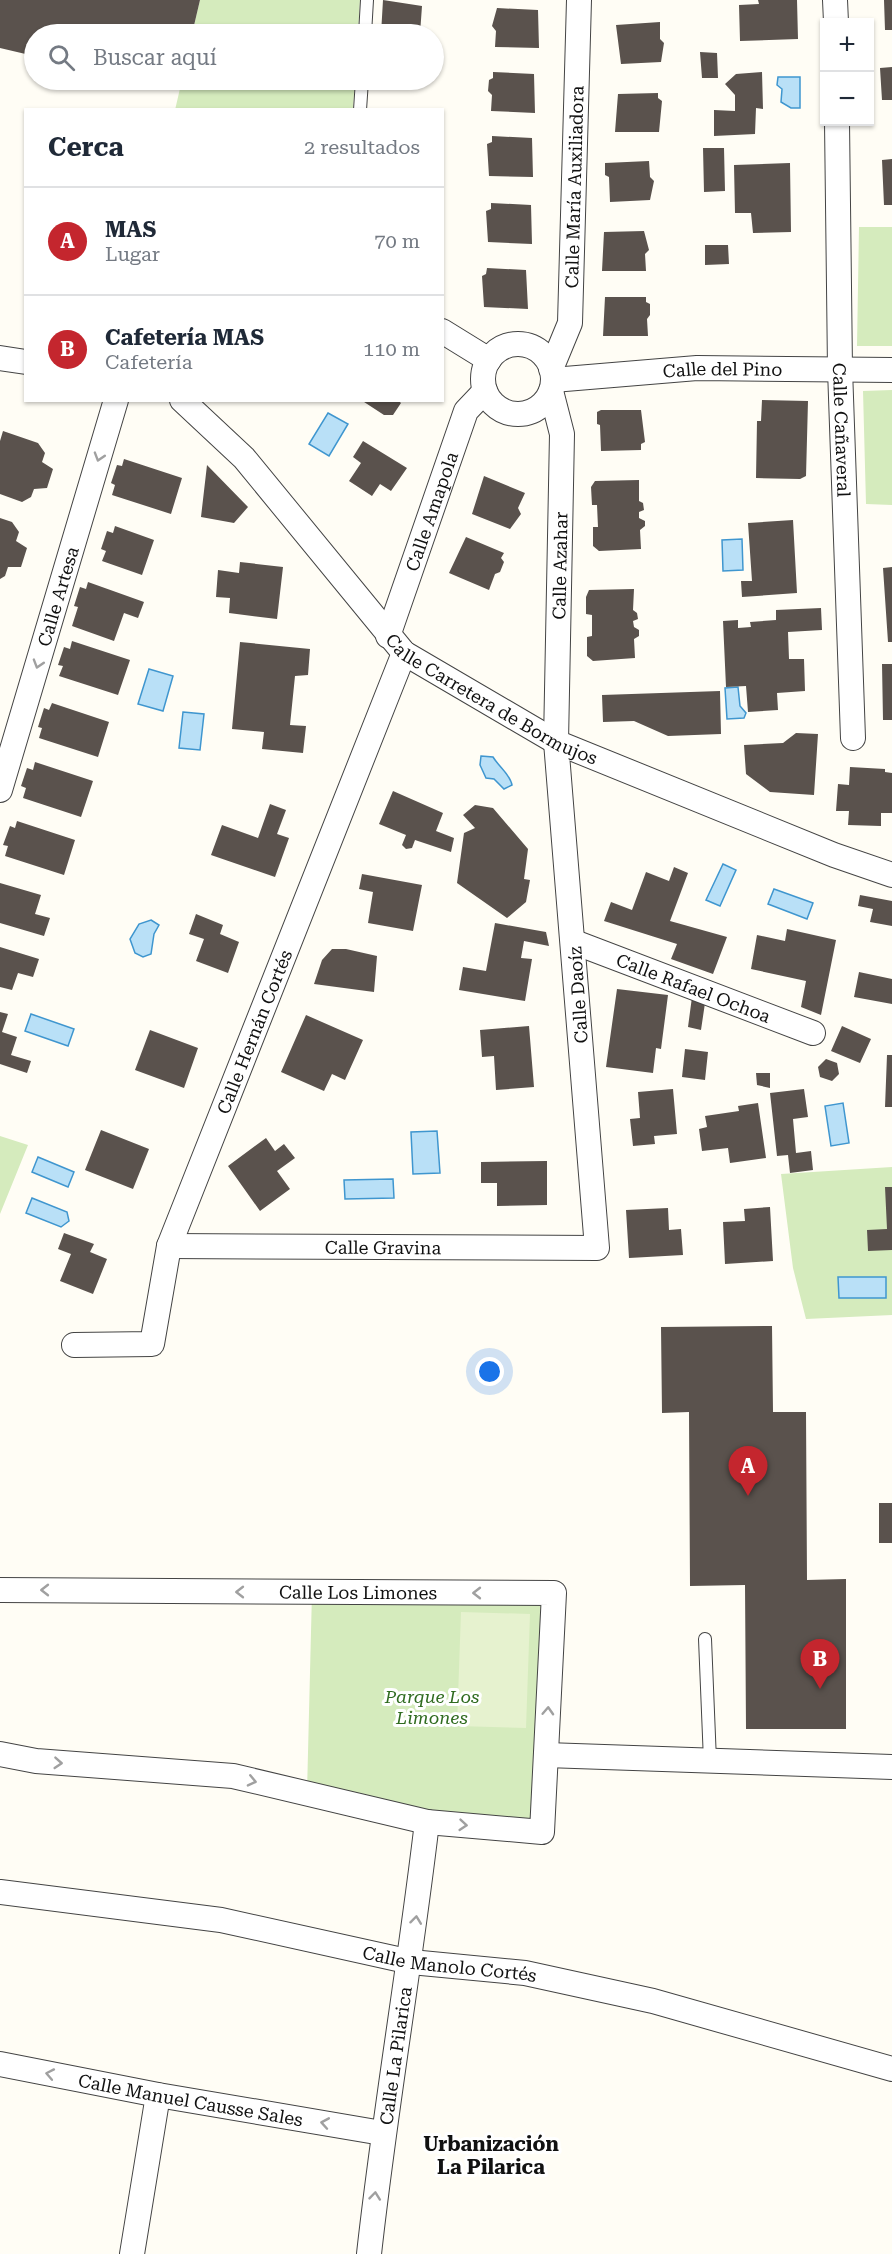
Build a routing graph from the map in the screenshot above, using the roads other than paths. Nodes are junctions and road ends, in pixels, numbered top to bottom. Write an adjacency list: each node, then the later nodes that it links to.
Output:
1 (367, 0): 5 (lane)
2 (579, 0): 15 (street, Calle María Auxiliadora)
3 (835, 0): 4 (street)
4 (836, 18)
5 (366, 24)
6 (361, 90): 7 (lane)
7 (360, 108)
8 (837, 126): 13 (street, Calle Cañaveral)
9 (444, 332): 11 (street)
10 (0, 358): 12 (street)
11 (489, 360): 15 (street); 16 (street)
12 (24, 362)
13 (840, 369): 14 (street, Calle del Pino); 15 (street, Calle del Pino); 20 (street, Calle Cañaveral)
14 (892, 370)
15 (552, 380): 16 (street); 21 (street, Calle Azahar)
16 (485, 391): 19 (street, Calle Amapola)
17 (115, 402): 22 (street, Calle Artesa, one-way to 22)
18 (184, 402): 19 (street, Calle Carretera de Bormujos)
19 (396, 645): 21 (street, Calle Carretera de Bormujos); 26 (street, Calle Hernán Cortés)
20 (853, 738)
21 (556, 742): 23 (street, Calle Carretera de Bormujos); 24 (street, Calle Daoíz)
22 (0, 790)
23 (892, 875)
24 (574, 942): 25 (street, Calle Rafael Ochoa); 27 (street, Calle Daoíz)
25 (813, 1033)
26 (170, 1246): 27 (street, Calle Gravina); 28 (street, Calle Hernán Cortés)
27 (597, 1248)
28 (74, 1345)
29 (0, 1590): 32 (street, Calle Los Limones, one-way to 29)
30 (705, 1639): 33 (lane)
31 (0, 1754): 35 (street, Calle Los Limones, one-way to 35)
32 (546, 1755): 33 (street); 35 (street, Calle Los Limones, one-way to 32)
33 (710, 1761): 34 (street)
34 (892, 1767)
35 (427, 1822): 37 (street, Calle La Pilarica, one-way to 35)
36 (0, 1892): 37 (street, Calle Manolo Cortés)
37 (411, 1962): 39 (street, Calle Manolo Cortés); 41 (street, Calle La Pilarica)
38 (0, 2064): 40 (street, Calle Manuel Causse Sales, one-way to 38)
39 (892, 2069)
40 (158, 2095): 41 (street, Calle Manuel Causse Sales, one-way to 40); 42 (street)
41 (382, 2133): 43 (street, Calle La Pilarica, one-way to 41)
42 (132, 2254)
43 (369, 2254)

